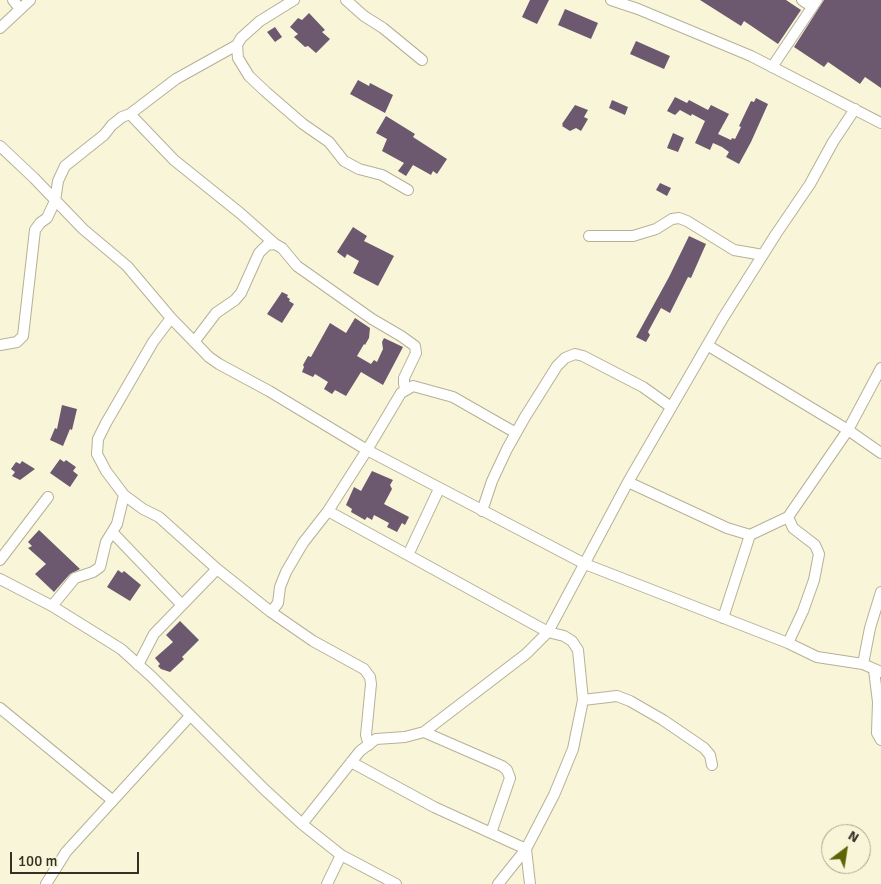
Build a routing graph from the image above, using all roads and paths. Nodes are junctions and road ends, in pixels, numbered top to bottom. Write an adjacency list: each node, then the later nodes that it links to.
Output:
1 (13, 0): 8 (street)
2 (30, 0): 8 (street)
3 (294, 0): 10 (street)
4 (346, 0): 11 (street)
5 (611, 0): 12 (street)
6 (802, 0): 7 (street)
7 (815, 4): 12 (street)
8 (20, 9): 9 (street)
9 (0, 28)
10 (237, 45): 14 (street); 17 (street)
11 (422, 60)
12 (772, 67): 13 (street)
13 (855, 109): 15 (street); 21 (street)
14 (130, 114): 18 (street); 20 (street)
15 (881, 123)
16 (0, 146): 18 (street)
17 (408, 190)
18 (55, 201): 22 (street); 24 (street)
19 (589, 236): 21 (street)
20 (275, 244): 23 (street); 27 (street)
21 (763, 255): 25 (street)
22 (171, 318): 23 (street); 35 (street)
23 (194, 342): 31 (street)
24 (0, 345)
25 (707, 345): 28 (street); 29 (street)
26 (881, 368): 29 (street)
27 (406, 390): 30 (street); 31 (street)
28 (671, 407): 30 (street); 33 (street)
29 (848, 430): 32 (street); 39 (street)
30 (516, 433): 38 (street)
31 (367, 450): 34 (street); 37 (street)
32 (881, 453)
33 (628, 482): 41 (street); 44 (street)
34 (439, 489): 38 (street); 42 (street)
35 (124, 495): 40 (street); 45 (street)
36 (48, 497): 43 (street)
37 (328, 511): 42 (street); 50 (street)
38 (482, 511): 44 (street)
39 (788, 517): 41 (street); 53 (street)
40 (112, 532): 48 (street); 49 (street)
41 (750, 535): 51 (street)
42 (408, 554): 52 (street)
43 (0, 560)
44 (585, 564): 51 (street); 52 (street)
45 (218, 569): 49 (street); 50 (street)
46 (0, 579): 48 (street)
47 (881, 592): 54 (street)
48 (52, 606): 55 (street)
49 (182, 606): 55 (street)
50 (271, 612): 62 (street)
51 (723, 618): 53 (street)
52 (548, 632): 57 (street); 60 (street)
53 (788, 644): 54 (street)
54 (863, 664): 56 (street)
55 (138, 665): 59 (street)
56 (878, 671): 61 (street)
57 (583, 700): 64 (street); 68 (street)
58 (0, 708): 65 (street)
59 (190, 716): 65 (street); 66 (street)
60 (424, 732): 62 (street); 67 (street)
61 (881, 740)
62 (368, 745): 63 (street)
63 (351, 762): 66 (street); 67 (street)
64 (712, 765)
65 (112, 800): 70 (street)
66 (302, 824): 69 (street)
67 (492, 833): 68 (street)
68 (526, 849): 73 (street); 74 (street)
69 (341, 855): 71 (street); 72 (street)
70 (46, 884)
71 (327, 884)
72 (396, 884)
73 (498, 884)
74 (530, 884)

